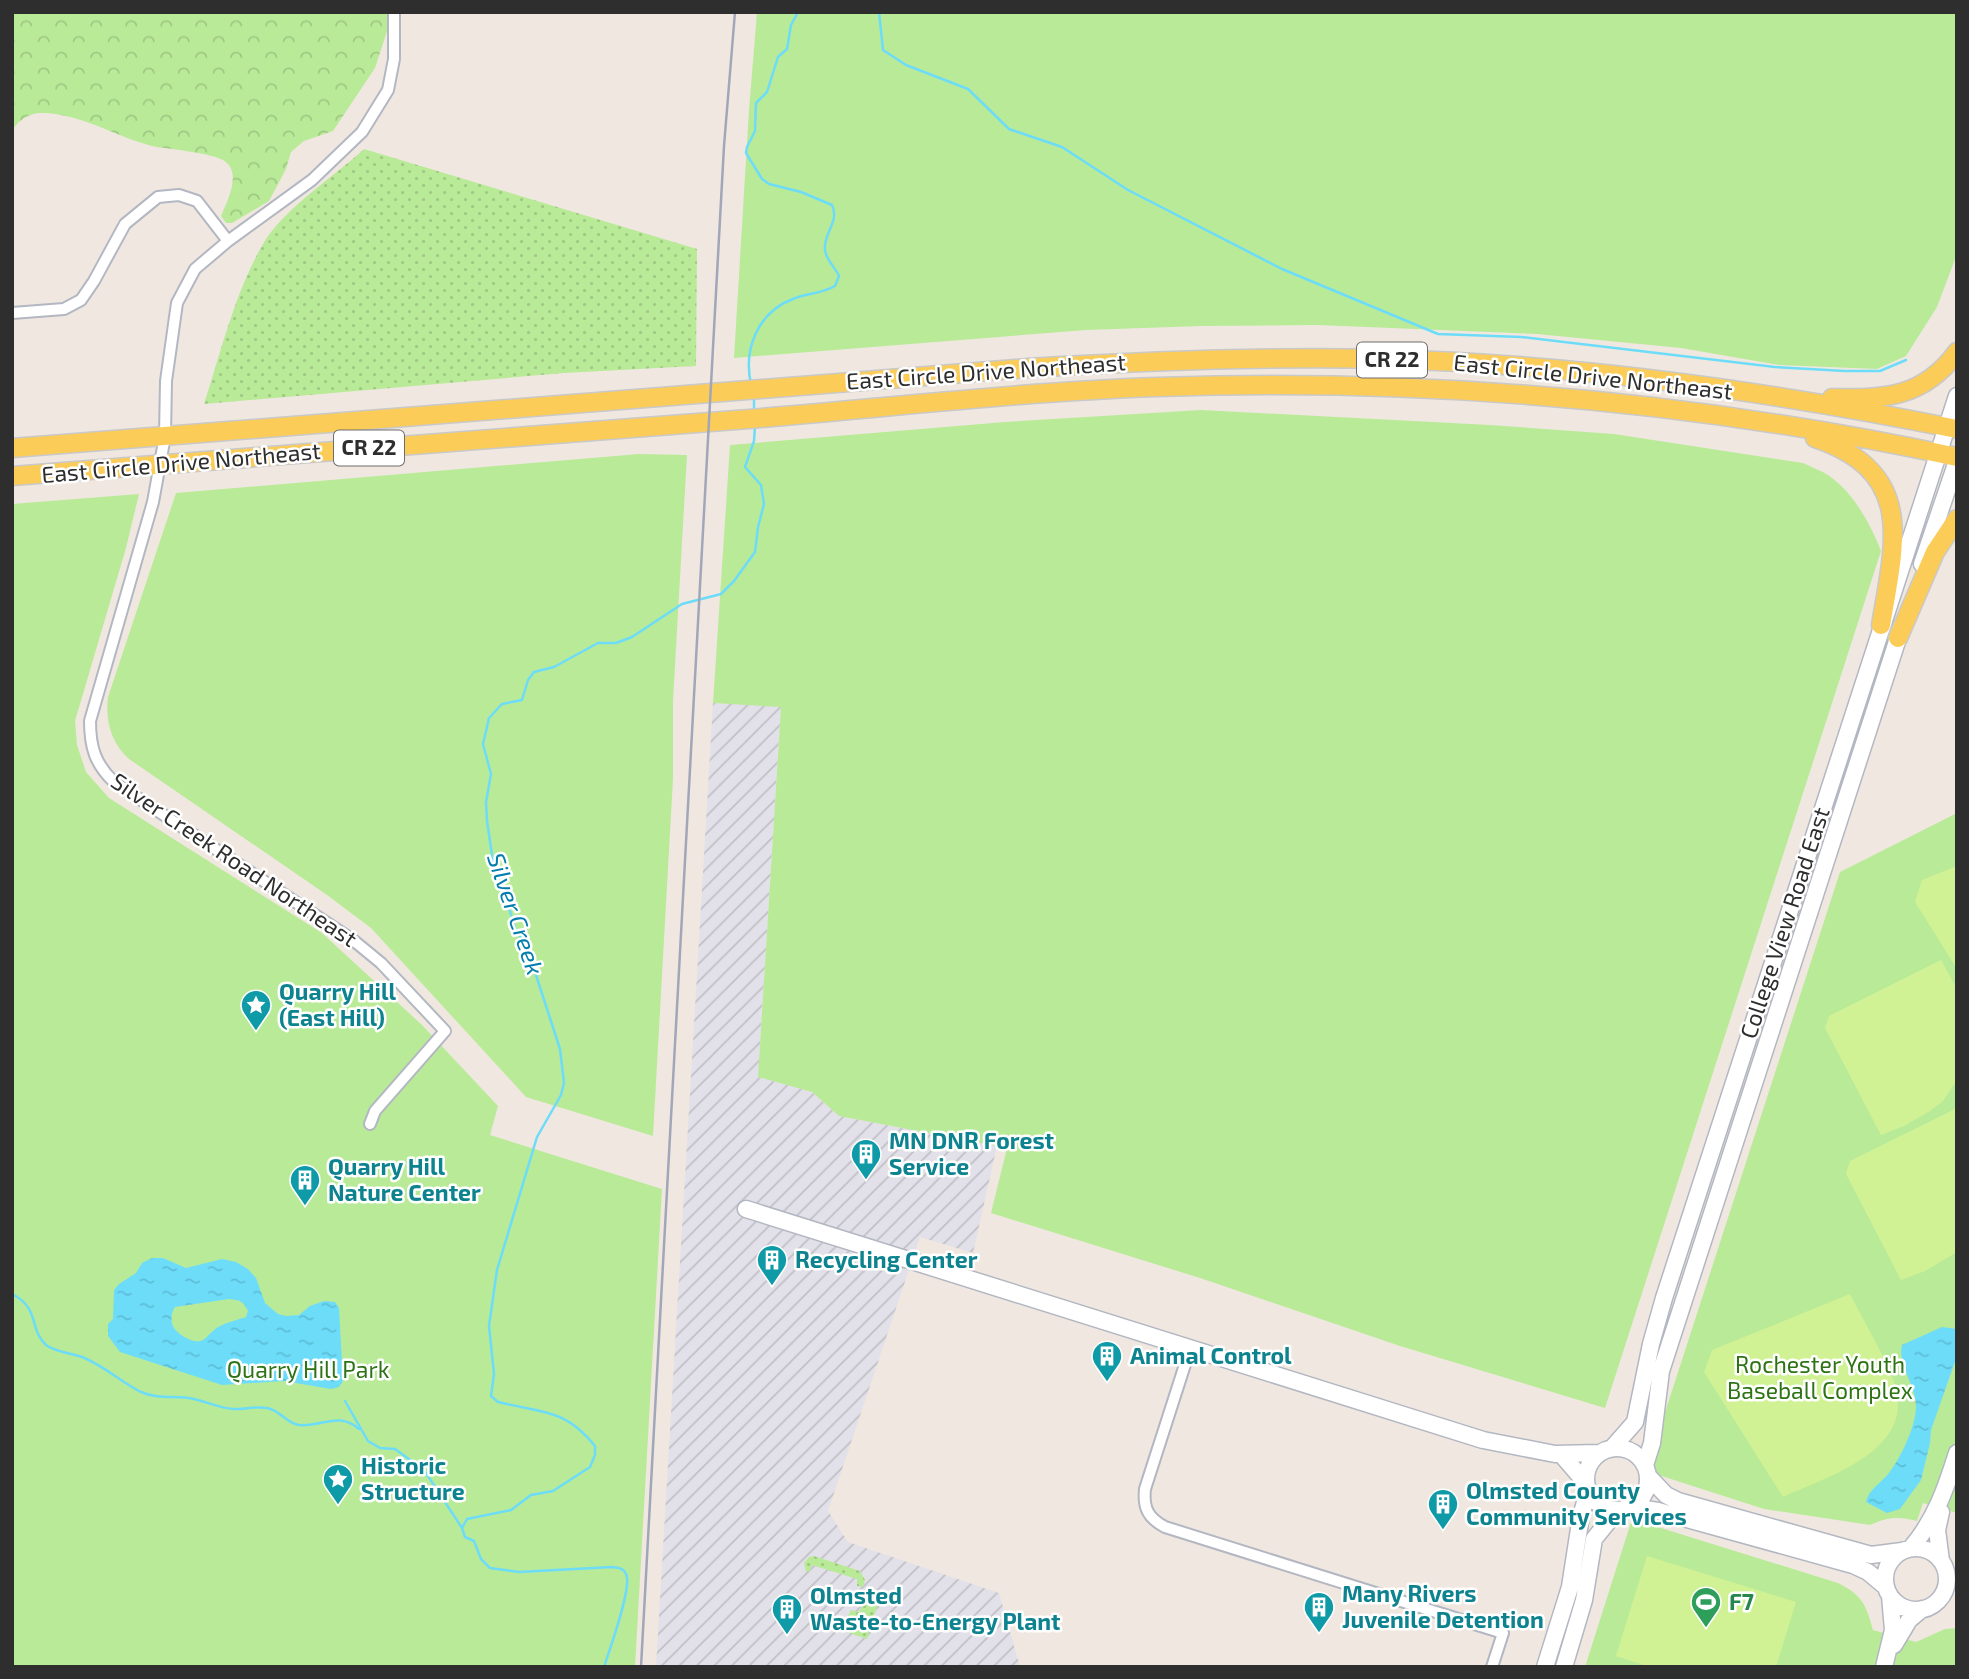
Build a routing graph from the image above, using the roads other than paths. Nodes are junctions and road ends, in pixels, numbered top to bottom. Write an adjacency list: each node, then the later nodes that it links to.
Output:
1 (394, 12): 2 (street, Silver Creek Road Northeast)
2 (228, 241): 3 (street); 9 (street, Silver Creek Road Northeast)
3 (12, 313)
4 (1957, 352): 5 (main road)
5 (1776, 397): 8 (main road, East Circle Drive Northeast / CR 22); 9 (main road, East Circle Drive Northeast / CR 22)
6 (1957, 397): 8 (main road, College View Road East)
7 (1740, 418): 11 (main road, East Circle Drive Northeast / CR 22); 12 (main road, East Circle Drive Northeast / CR 22); 15 (main road)
8 (1952, 428): 11 (main road, College View Road East)
9 (165, 436): 10 (main road, East Circle Drive Northeast / CR 22); 12 (street, Silver Creek Road Northeast)
10 (12, 449)
11 (1951, 457): 15 (main road, College View Road East); 16 (main road, College View Road East)
12 (161, 464): 13 (main road, East Circle Drive Northeast / CR 22); 17 (street, Silver Creek Road Northeast)
13 (12, 476)
14 (1957, 519): 16 (main road)
15 (1881, 625): 20 (main road, College View Road East)
16 (1898, 638): 23 (main road, College View Road East)
17 (370, 1124)
18 (746, 1209): 19 (main road)
19 (1190, 1349): 21 (main road); 32 (street)
20 (1606, 1450): 21 (main road); 23 (main road); 24 (main road)
21 (1561, 1454): 24 (main road)
22 (1957, 1454): 25 (main road)
23 (1647, 1471): 26 (main road); 27 (main road)
24 (1587, 1488): 26 (main road); 33 (main road)
25 (1945, 1490): 27 (main road); 28 (main road)
26 (1627, 1508): 29 (main road); 34 (main road)
27 (1907, 1550): 28 (main road); 29 (main road)
28 (1948, 1569): 31 (main road)
29 (1888, 1592): 31 (main road); 35 (main road)
30 (1957, 1602): 31 (main road)
31 (1927, 1607): 35 (main road)
32 (1492, 1667)
33 (1545, 1667)
34 (1564, 1667)
35 (1884, 1667)

